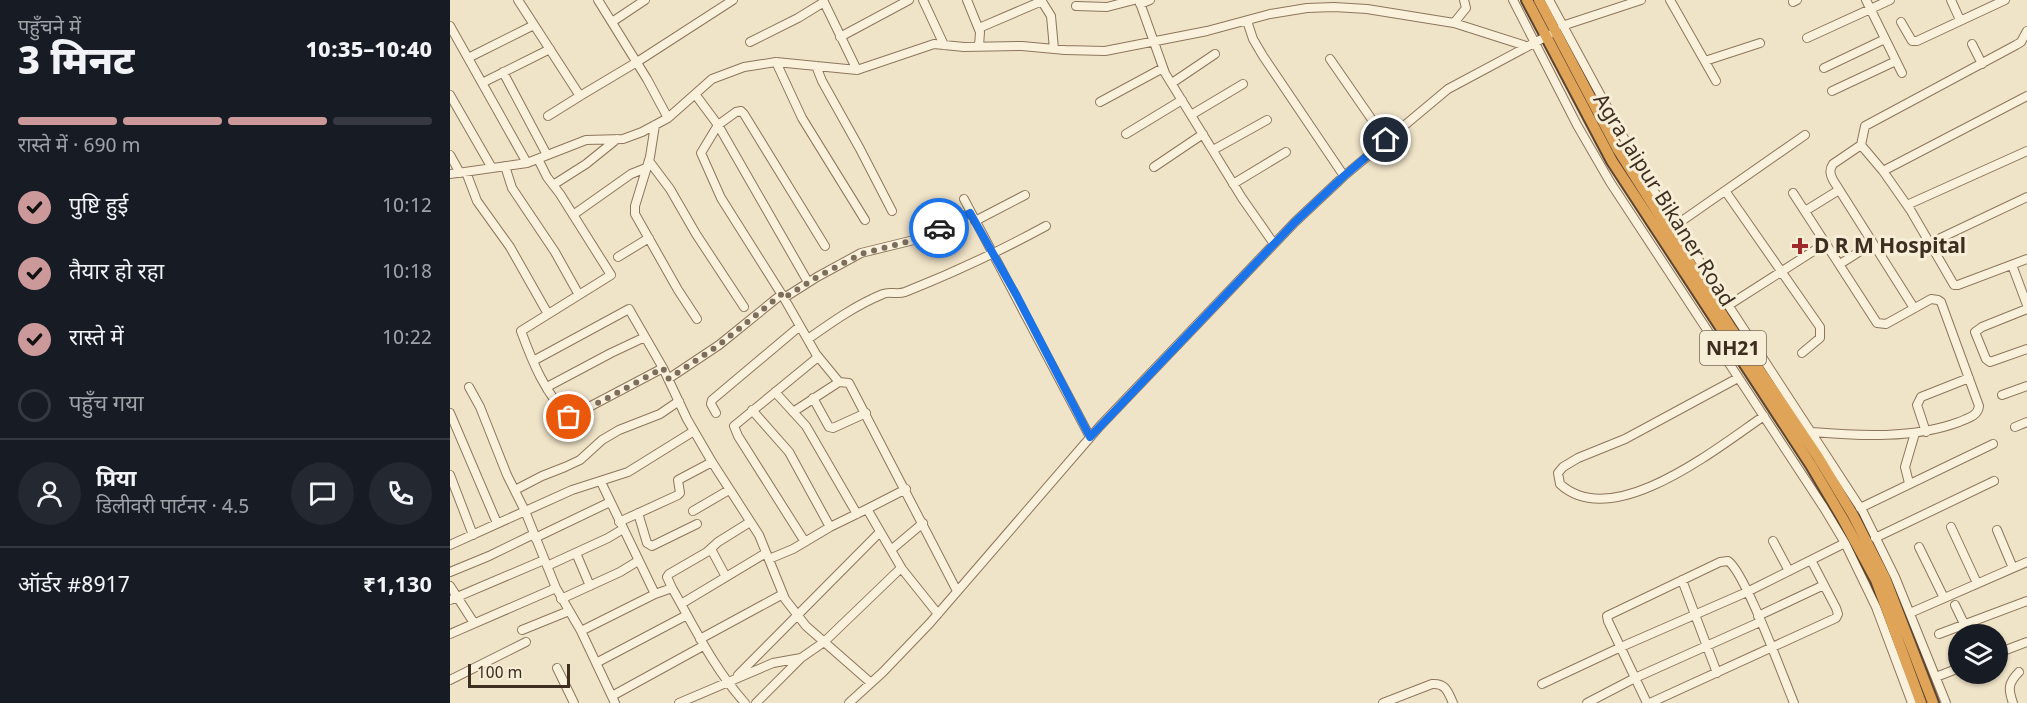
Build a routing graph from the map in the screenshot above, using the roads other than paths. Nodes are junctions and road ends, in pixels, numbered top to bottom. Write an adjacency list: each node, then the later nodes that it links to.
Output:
1 (518, 0): 32 (street)
2 (598, 0): 29 (street)
3 (645, 0): 29 (street)
4 (733, 0): 54 (street)
5 (909, 0): 37 (street)
6 (923, 0): 45 (street)
7 (967, 0): 34 (street)
8 (1041, 0): 34 (street); 49 (street)
9 (1149, 0): 23 (street)
10 (1364, 0): 25 (street)
11 (1464, 0): 31 (street)
12 (1513, 0): 42 (street)
13 (1527, 0): 36 (highway, Agra Jaipur Bikaner Road / NH21)
14 (1539, 0): 36 (highway, Agra Jaipur Bikaner Road / NH21)
15 (1549, 0): 36 (street)
16 (1641, 0): 36 (street)
17 (1670, 0): 56 (street)
18 (1866, 0): 26 (street)
19 (1890, 0): 26 (street)
20 (1951, 0): 27 (street)
21 (2004, 0): 27 (street)
22 (823, 1): 37 (street); 40 (street)
23 (1138, 1): 24 (street); 41 (street)
24 (1076, 6)
25 (1367, 9): 28 (street); 31 (street)
26 (1870, 9): 38 (street); 39 (street)
27 (1960, 20): 30 (street)
28 (1247, 21): 41 (street); 101 (street)
29 (612, 22): 54 (street)
30 (1901, 22)
31 (1454, 23): 47 (street)
32 (534, 25): 48 (street); 51 (street)
33 (450, 26): 51 (street)
34 (978, 28): 46 (street)
35 (2027, 31): 57 (street)
36 (1554, 32): 42 (street); 102 (highway, Agra Jaipur Bikaner Road / NH21); 280 (highway, Agra Jaipur Bikaner Road / NH21)
37 (840, 37): 61 (street)
38 (1807, 38)
39 (1885, 39): 53 (street); 60 (street)
40 (750, 42)
41 (1153, 42): 49 (street); 59 (street)
42 (1534, 42): 47 (street); 148 (street)
43 (1760, 43): 56 (street)
44 (1972, 44): 57 (street)
45 (944, 45): 46 (street); 61 (street)
46 (979, 46): 49 (street)
47 (1526, 46): 85 (street)
48 (550, 49): 62 (street); 71 (street)
49 (1054, 49)
50 (1215, 54): 66 (street)
51 (468, 58): 65 (street)
52 (1330, 58): 85 (street)
53 (1896, 61): 63 (street); 68 (street)
54 (637, 62): 71 (street); 77 (street)
55 (776, 62): 58 (street); 69 (street); 116 (street)
56 (1704, 62): 64 (street)
57 (1982, 64): 86 (street)
58 (816, 66): 61 (street); 112 (street)
59 (1163, 68): 66 (street); 74 (street)
60 (1824, 68)
61 (857, 70)
62 (503, 72): 65 (street); 91 (street)
63 (1902, 73)
64 (1716, 81)
65 (482, 82): 93 (street)
66 (1172, 83): 73 (street)
67 (1243, 84): 75 (street)
68 (1832, 91)
69 (695, 94): 77 (street); 80 (street)
70 (450, 95): 97 (street)
71 (580, 96): 76 (street)
72 (2027, 96): 98 (street)
73 (1182, 100): 75 (street); 81 (street)
74 (1100, 102)
75 (1191, 115): 82 (street)
76 (548, 116)
77 (668, 118): 79 (street)
78 (1267, 120): 87 (street)
79 (655, 125): 84 (street); 94 (street)
80 (718, 125): 124 (street); 131 (street); 133 (street)
81 (1126, 134)
82 (1203, 134): 87 (street); 96 (street)
83 (1805, 135): 106 (street)
84 (617, 139): 91 (street); 104 (street)
85 (1386, 140): 101 (street)
86 (1856, 149): 98 (street); 105 (street)
87 (1213, 150): 103 (street)
88 (2027, 150): 111 (street)
89 (1286, 152): 103 (street)
90 (450, 155): 99 (street)
91 (547, 155): 92 (street)
92 (538, 159): 93 (street); 104 (street)
93 (527, 163): 95 (street)
94 (648, 164): 114 (street); 119 (street); 136 (street)
95 (506, 166): 97 (street); 132 (street)
96 (1154, 167)
97 (492, 168): 99 (street)
98 (1883, 171): 111 (street)
99 (463, 172): 100 (street); 138 (street)
100 (450, 174)
101 (1344, 176): 123 (street)
102 (1640, 178): 117 (street); 281 (highway, Agra Jaipur Bikaner Road / NH21)
103 (1233, 184): 123 (street)
104 (553, 186): 114 (street)
105 (1839, 190): 113 (street); 121 (street)
106 (1726, 192): 117 (street); 130 (street)
107 (1793, 193): 113 (street)
108 (1025, 195): 115 (street)
109 (2027, 197): 122 (street)
110 (964, 199): 115 (street)
111 (1907, 205): 122 (street)
112 (892, 211)
113 (1805, 212): 120 (street)
114 (573, 214): 132 (street)
115 (973, 217): 125 (street); 131 (street)
116 (865, 220)
117 (1676, 225): 135 (street)
118 (1046, 226): 125 (street)
119 (649, 238): 126 (street); 139 (street)
120 (1826, 243): 128 (street); 130 (street)
121 (1873, 243): 128 (street); 137 (street)
122 (1930, 243): 129 (street)
123 (1274, 244): 171 (street)
124 (825, 246)
125 (992, 254): 142 (street); 171 (street)
126 (618, 257)
127 (2027, 259): 129 (street)
128 (1840, 264): 137 (street)
129 (2012, 265): 134 (street)
130 (1782, 271): 135 (street); 144 (street)
131 (808, 282): 133 (street)
132 (579, 295): 138 (street)
133 (783, 296): 140 (street); 150 (street)
134 (2026, 303): 143 (street)
135 (1729, 305): 168 (street)
136 (744, 307)
137 (1914, 308): 149 (street)
138 (548, 314): 146 (street)
139 (697, 319)
140 (800, 326): 142 (street); 162 (street)
141 (645, 337): 146 (street); 147 (street); 154 (street)
142 (808, 339): 145 (street)
143 (2027, 349)
144 (1802, 352)
145 (818, 357): 151 (street); 155 (street)
146 (533, 362): 154 (street)
147 (663, 368): 150 (street); 154 (street)
148 (1738, 378): 164 (street); 164 (street)
149 (1969, 378): 169 (street); 169 (street)
150 (668, 379): 158 (street)
151 (839, 382): 157 (street); 163 (street)
152 (2027, 386): 156 (street)
153 (469, 387): 179 (street)
154 (547, 387)
155 (775, 392): 159 (street); 160 (street)
156 (2002, 395)
157 (813, 399): 160 (street); 163 (street)
158 (679, 401): 167 (street); 179 (street)
159 (752, 410): 193 (street); 201 (street)
160 (793, 412): 187 (street)
161 (450, 413): 189 (street)
162 (716, 413)
163 (866, 413): 178 (street)
164 (1764, 416): 202 (street)
165 (2027, 422): 166 (street)
166 (2015, 427)
167 (694, 431): 173 (street); 176 (street)
168 (1812, 432): 170 (street); 182 (street)
169 (1926, 432): 170 (street)
170 (1915, 433): 177 (street)
171 (1090, 437): 224 (street)
172 (1993, 444): 177 (street)
173 (712, 462): 180 (street); 186 (street)
174 (450, 475): 197 (street)
175 (1994, 481): 199 (street)
176 (601, 482): 181 (street); 184 (street)
177 (1908, 483): 182 (street)
178 (906, 489): 183 (street); 190 (street)
179 (515, 490): 184 (street)
180 (729, 490): 185 (street); 188 (street)
181 (610, 502): 192 (street); 198 (street)
182 (1860, 508): 199 (street)
183 (867, 509): 187 (street); 196 (street)
184 (525, 511): 189 (street); 198 (street)
185 (693, 511)
186 (638, 513): 191 (street); 192 (street)
187 (857, 514): 193 (street)
188 (750, 522): 205 (street); 208 (street)
189 (497, 523): 197 (street)
190 (923, 523): 206 (street); 224 (street)
191 (697, 524)
192 (621, 525): 207 (street); 210 (street)
193 (830, 527): 201 (street)
194 (1951, 527): 218 (street)
195 (1997, 530): 212 (street)
196 (880, 532): 206 (street); 238 (street)
197 (473, 535): 203 (street)
198 (534, 536): 211 (street); 215 (street)
199 (1875, 538): 235 (street)
200 (1773, 541): 214 (street)
201 (805, 542): 208 (street)
202 (1845, 543): 209 (street); 280 (street)
203 (450, 545)
204 (1919, 547): 229 (street)
205 (711, 549): 216 (street); 223 (street)
206 (891, 550): 213 (street)
207 (576, 553): 211 (street); 221 (street)
208 (767, 556): 216 (street); 227 (street)
209 (1811, 560): 214 (street); 219 (street)
210 (638, 561): 221 (street); 226 (street)
211 (545, 563): 222 (street); 228 (street)
212 (2020, 565): 218 (street)
213 (901, 568): 236 (street); 251 (street)
214 (1789, 571): 225 (street)
215 (450, 572)
216 (726, 577): 232 (street)
217 (1683, 580): 225 (street); 239 (street); 254 (street)
218 (1977, 583): 229 (street)
219 (1824, 585): 240 (street); 255 (street)
220 (450, 586): 228 (street)
221 (590, 586): 230 (street)
222 (556, 588): 230 (street); 241 (street)
223 (672, 588): 226 (street); 232 (street)
224 (957, 591): 236 (street)
225 (1747, 592): 239 (street); 240 (street)
226 (655, 594): 245 (street)
227 (783, 594): 238 (street); 250 (street)
228 (453, 598): 241 (street)
229 (1944, 598): 235 (street)
230 (561, 599): 234 (street)
231 (2027, 601): 243 (street)
232 (681, 604): 237 (street)
233 (1955, 605): 242 (street)
234 (569, 611): 244 (street); 245 (street)
235 (1910, 613): 263 (street)
236 (938, 614): 267 (street)
237 (687, 615): 250 (street); 258 (street)
238 (797, 615): 251 (street); 266 (street)
239 (1695, 615): 253 (street); 254 (street)
240 (1759, 619): 253 (street); 255 (street)
241 (474, 623): 247 (street)
242 (1964, 624)
243 (1970, 624)
244 (522, 630)
245 (581, 631): 258 (street)
246 (1948, 631): 248 (street)
247 (450, 634)
248 (1939, 634)
249 (526, 642): 265 (street)
250 (702, 642): 266 (street); 269 (street)
251 (824, 642): 257 (street); 267 (street)
252 (2027, 642): 256 (street)
253 (1706, 646): 262 (street); 264 (street)
254 (1621, 647): 264 (street); 268 (street)
255 (1771, 649): 262 (street); 279 (street)
256 (2008, 649)
257 (801, 658): 266 (street); 273 (street)
258 (596, 663): 269 (street)
259 (557, 668): 270 (street)
260 (1948, 672): 263 (street)
261 (2019, 672): 283 (street)
262 (1717, 673): 278 (street)
263 (1936, 677): 282 (street)
264 (1635, 678): 277 (street); 278 (street)
265 (450, 680)
266 (731, 680): 271 (street); 272 (street)
267 (871, 683): 274 (street)
268 (1542, 684)
269 (614, 700)
270 (574, 703)
271 (679, 703)
272 (745, 703)
273 (756, 703)
274 (849, 703)
275 (1383, 703): 276 (street)
276 (1453, 703)
277 (1587, 703)
278 (1648, 703)
279 (1794, 703)
280 (1913, 703)
281 (1933, 703)
282 (1946, 703)
283 (2013, 703)

